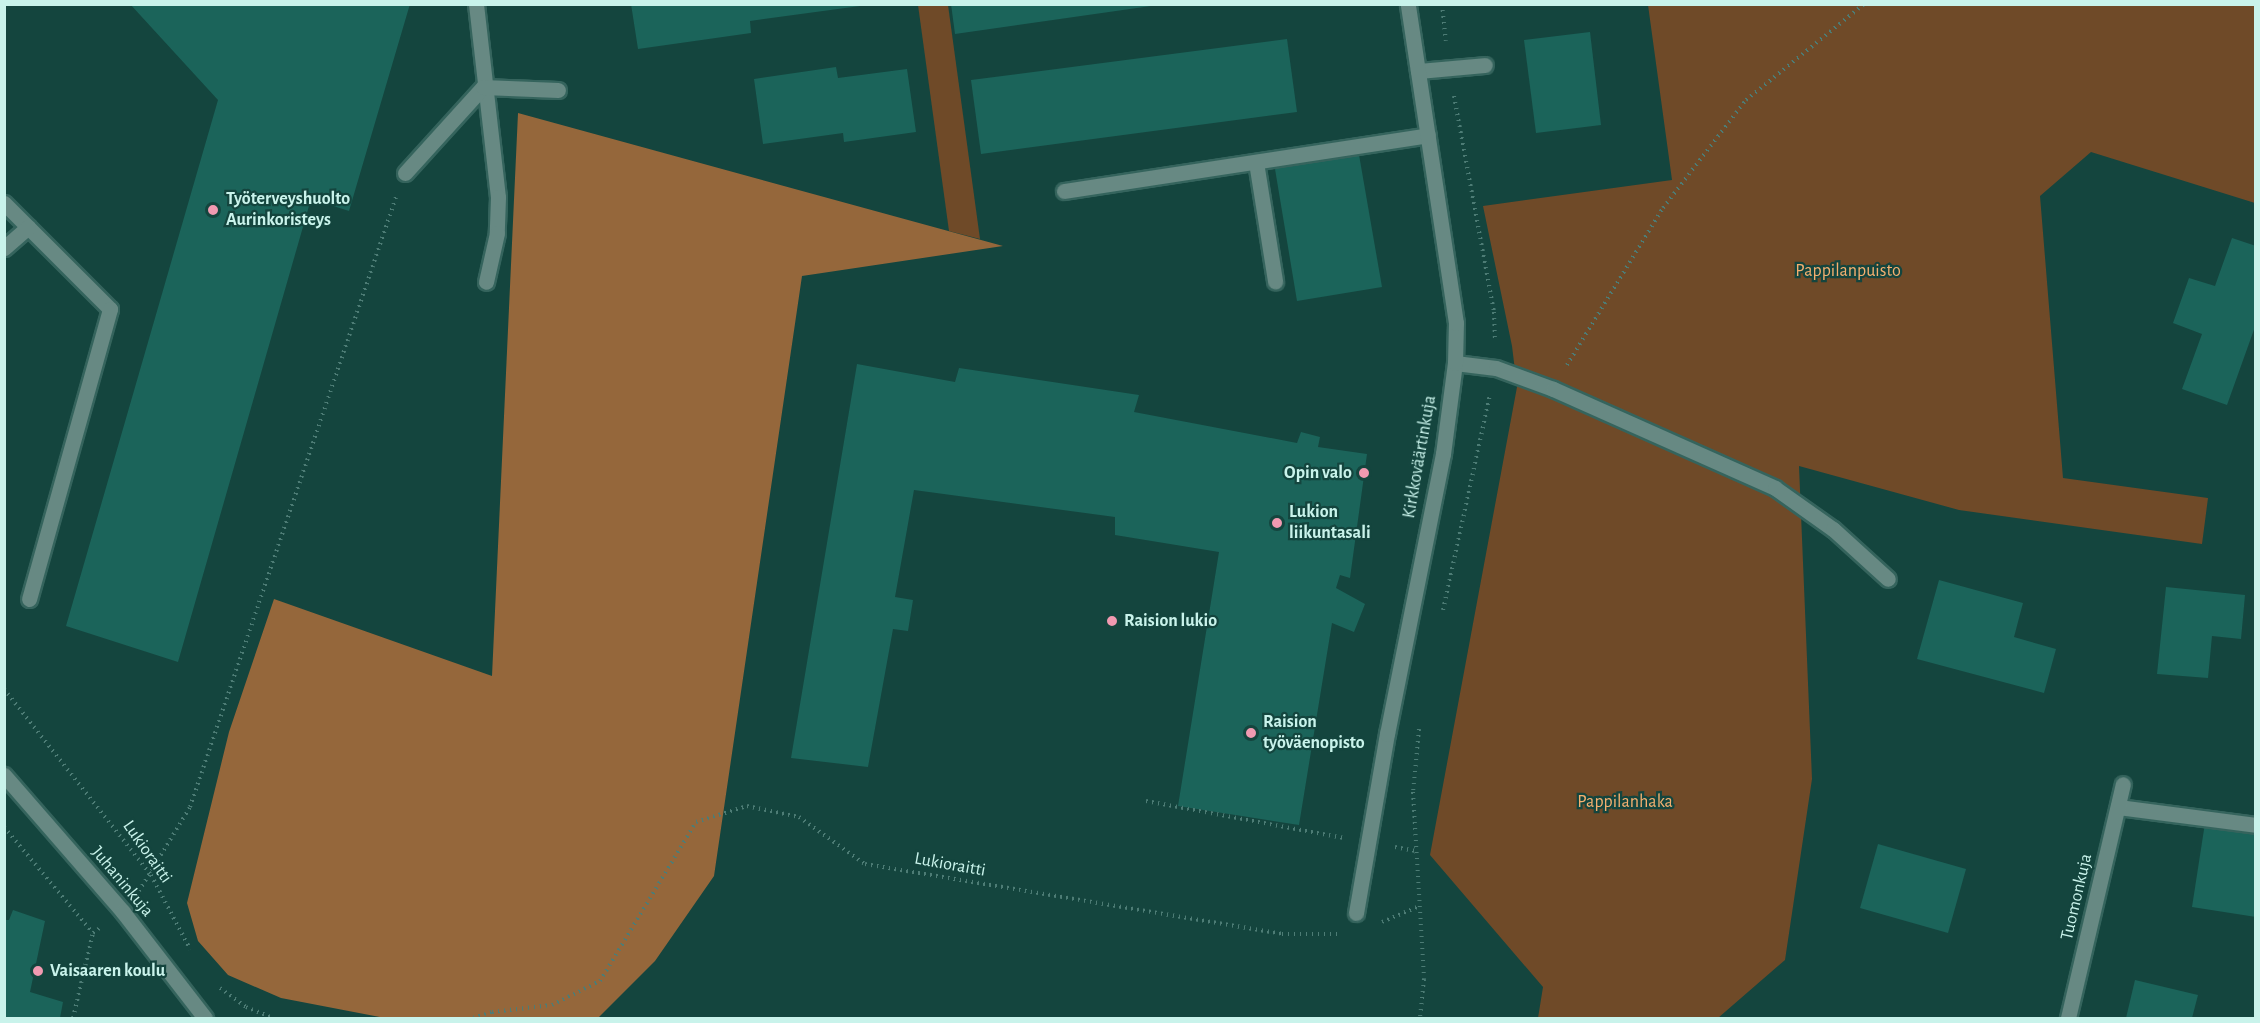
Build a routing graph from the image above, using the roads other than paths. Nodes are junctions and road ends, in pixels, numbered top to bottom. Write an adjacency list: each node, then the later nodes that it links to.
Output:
1 (476, 4): 5 (street)
2 (1408, 4): 4 (street, Kirkkoväärtinkuja)
3 (1485, 64): 4 (street)
4 (1418, 71): 7 (street, Kirkkoväärtinkuja)
5 (483, 87): 6 (street); 9 (street); 15 (street)
6 (558, 90)
7 (1428, 135): 8 (street); 16 (street, Kirkkoväärtinkuja)
8 (1256, 162): 10 (street); 14 (street)
9 (405, 173)
10 (1064, 191)
11 (4, 203): 12 (street)
12 (28, 227): 13 (street); 18 (street)
13 (4, 248)
14 (1275, 281)
15 (486, 282)
16 (1455, 363): 17 (street); 23 (street, Kirkkoväärtinkuja)
17 (1888, 579)
18 (29, 599)
19 (4, 775): 24 (street, Juhaninkuja)
20 (2123, 784): 21 (street, Tuomonkuja)
21 (2118, 807): 22 (street); 25 (street, Tuomonkuja)
22 (2256, 825)
23 (1356, 913)
24 (205, 1018)
25 (2068, 1018)

